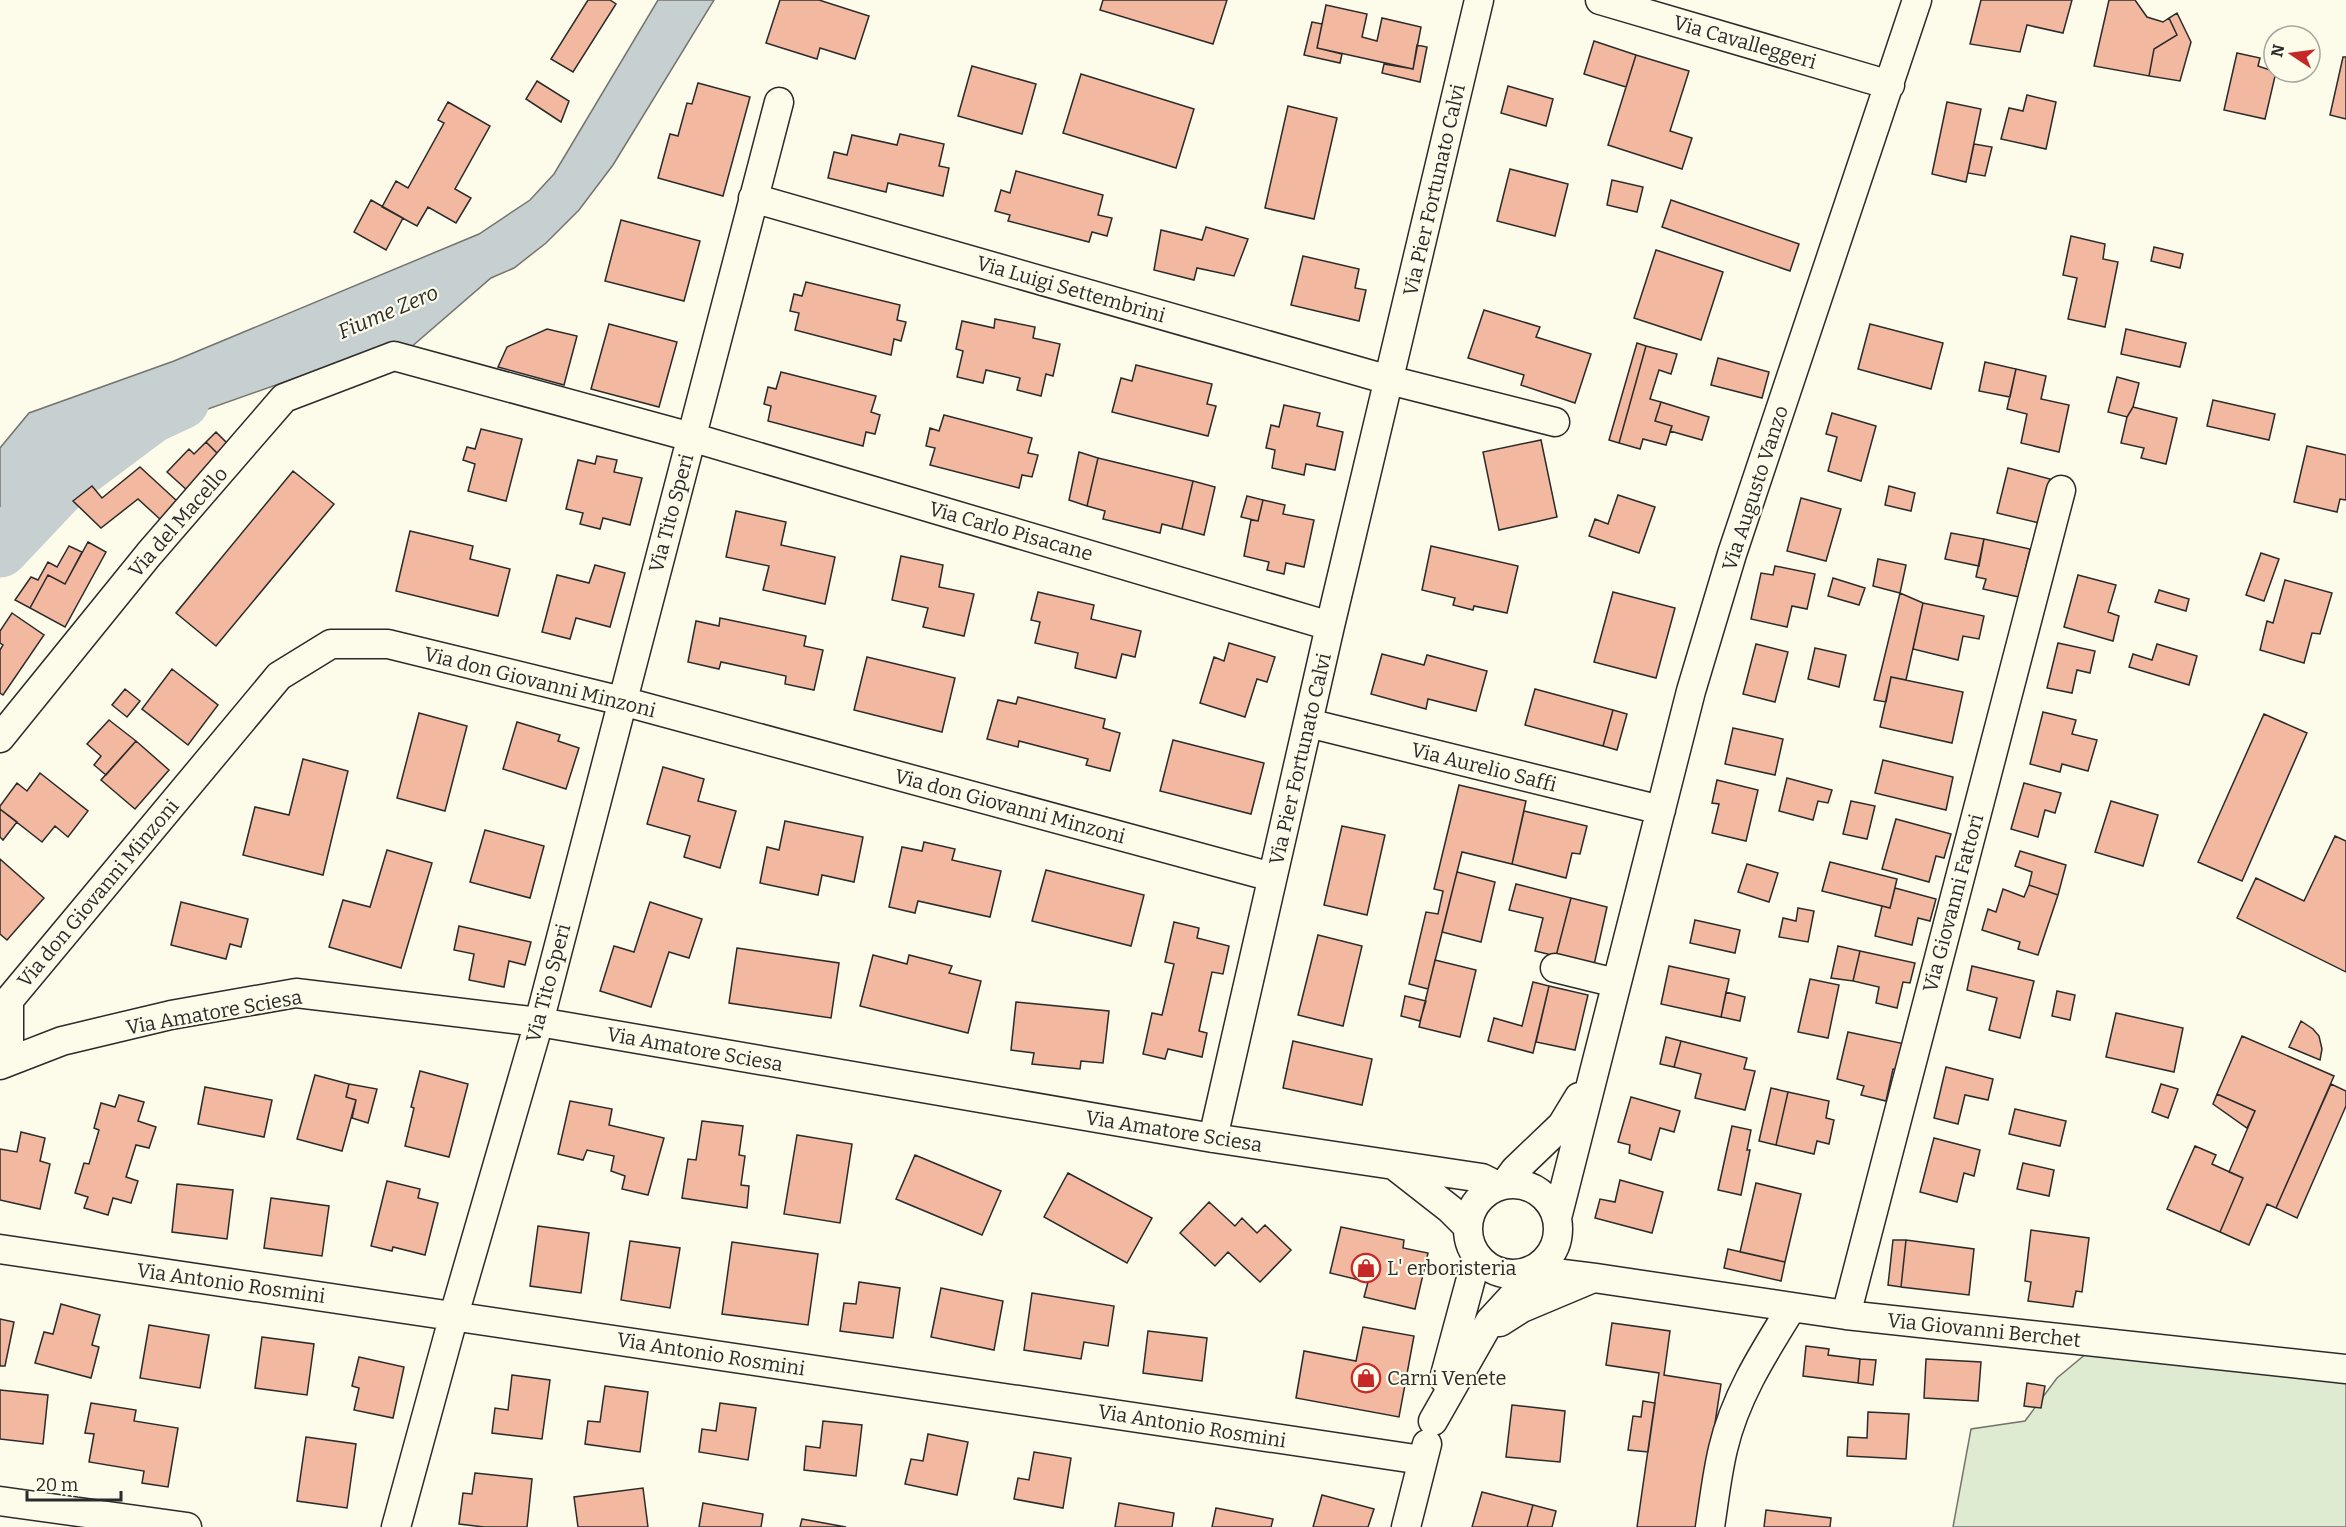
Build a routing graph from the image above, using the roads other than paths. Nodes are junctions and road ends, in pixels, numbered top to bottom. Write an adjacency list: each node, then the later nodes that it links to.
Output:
1 (1479, 0): 8 (street, Via Pier Fortunato Calvi)
2 (1600, 0): 4 (street, Via Cavalleggeri)
3 (1917, 0): 4 (street, Via Augusto Vanzo)
4 (1890, 85): 16 (street, Via Augusto Vanzo)
5 (779, 102): 6 (street, Via Tito Speri)
6 (753, 198): 8 (street, Via Luigi Settembrini); 10 (street, Via Tito Speri)
7 (394, 356): 10 (street, Via Tito Speri); 15 (street, Via del Macello)
8 (1389, 380): 9 (street); 12 (street, Via Pier Fortunato Calvi)
9 (1555, 422)
10 (691, 437): 12 (street, Via Carlo Pisacane); 13 (street, Via Tito Speri)
11 (2061, 490): 37 (street, Via Giovanni Fattori)
12 (1330, 626): 14 (street, Via Pier Fortunato Calvi)
13 (622, 701): 17 (street, Via don Giovanni Minzoni); 20 (street, Via Tito Speri); 21 (street, Via don Giovanni Minzoni)
14 (1308, 723): 16 (street, Via Aurelio Saffi); 17 (street, Via Pier Fortunato Calvi)
15 (0, 738)
16 (1661, 810): 19 (street, Via Augusto Vanzo)
17 (1272, 877): 24 (street, Via Pier Fortunato Calvi)
18 (1555, 968): 19 (street)
19 (1616, 983): 22 (street, Via Augusto Vanzo)
20 (539, 1022): 21 (street, Via Amatore Sciesa); 24 (street, Via Amatore Sciesa); 36 (street, Via Tito Speri)
21 (4, 1063)
22 (1591, 1077): 23 (street, Via Augusto Vanzo); 29 (street, Via Augusto Vanzo)
23 (1562, 1125): 26 (street); 27 (street, Via Augusto Vanzo)
24 (1213, 1138): 25 (street, Via Amatore Sciesa)
25 (1393, 1164): 26 (street, Via Amatore Sciesa); 28 (street)
26 (1440, 1172): 27 (street, Via Amatore Sciesa)
27 (1501, 1185): 28 (street, Via Augusto Vanzo); 29 (street)
28 (1468, 1227): 31 (street)
29 (1557, 1227): 32 (street, Via Augusto Vanzo); 34 (street, Via Giovanni Berchet)
30 (0, 1249): 36 (street, Via Antonio Rosmini)
31 (1477, 1256): 32 (street); 40 (street, Via Augusto Vanzo)
32 (1531, 1270): 33 (street, Via Giovanni Berchet); 38 (street, Via Augusto Vanzo)
33 (1595, 1278): 34 (street, Via Giovanni Berchet); 38 (street)
34 (1623, 1282): 35 (street, Via Giovanni Berchet)
35 (1792, 1307): 37 (street, Via Giovanni Berchet); 46 (street)
36 (454, 1315): 41 (street, Via Antonio Rosmini); 44 (street, Via Tito Speri)
37 (1846, 1316): 39 (street, Via Giovanni Berchet)
38 (1483, 1332): 40 (street, Via Augusto Vanzo)
39 (2346, 1369)
40 (1433, 1421): 41 (street, Via Augusto Vanzo)
41 (1422, 1461): 45 (street, Via Augusto Vanzo)
42 (0, 1501): 43 (street)
43 (187, 1527)
44 (396, 1527)
45 (1406, 1527)
46 (1710, 1527)

